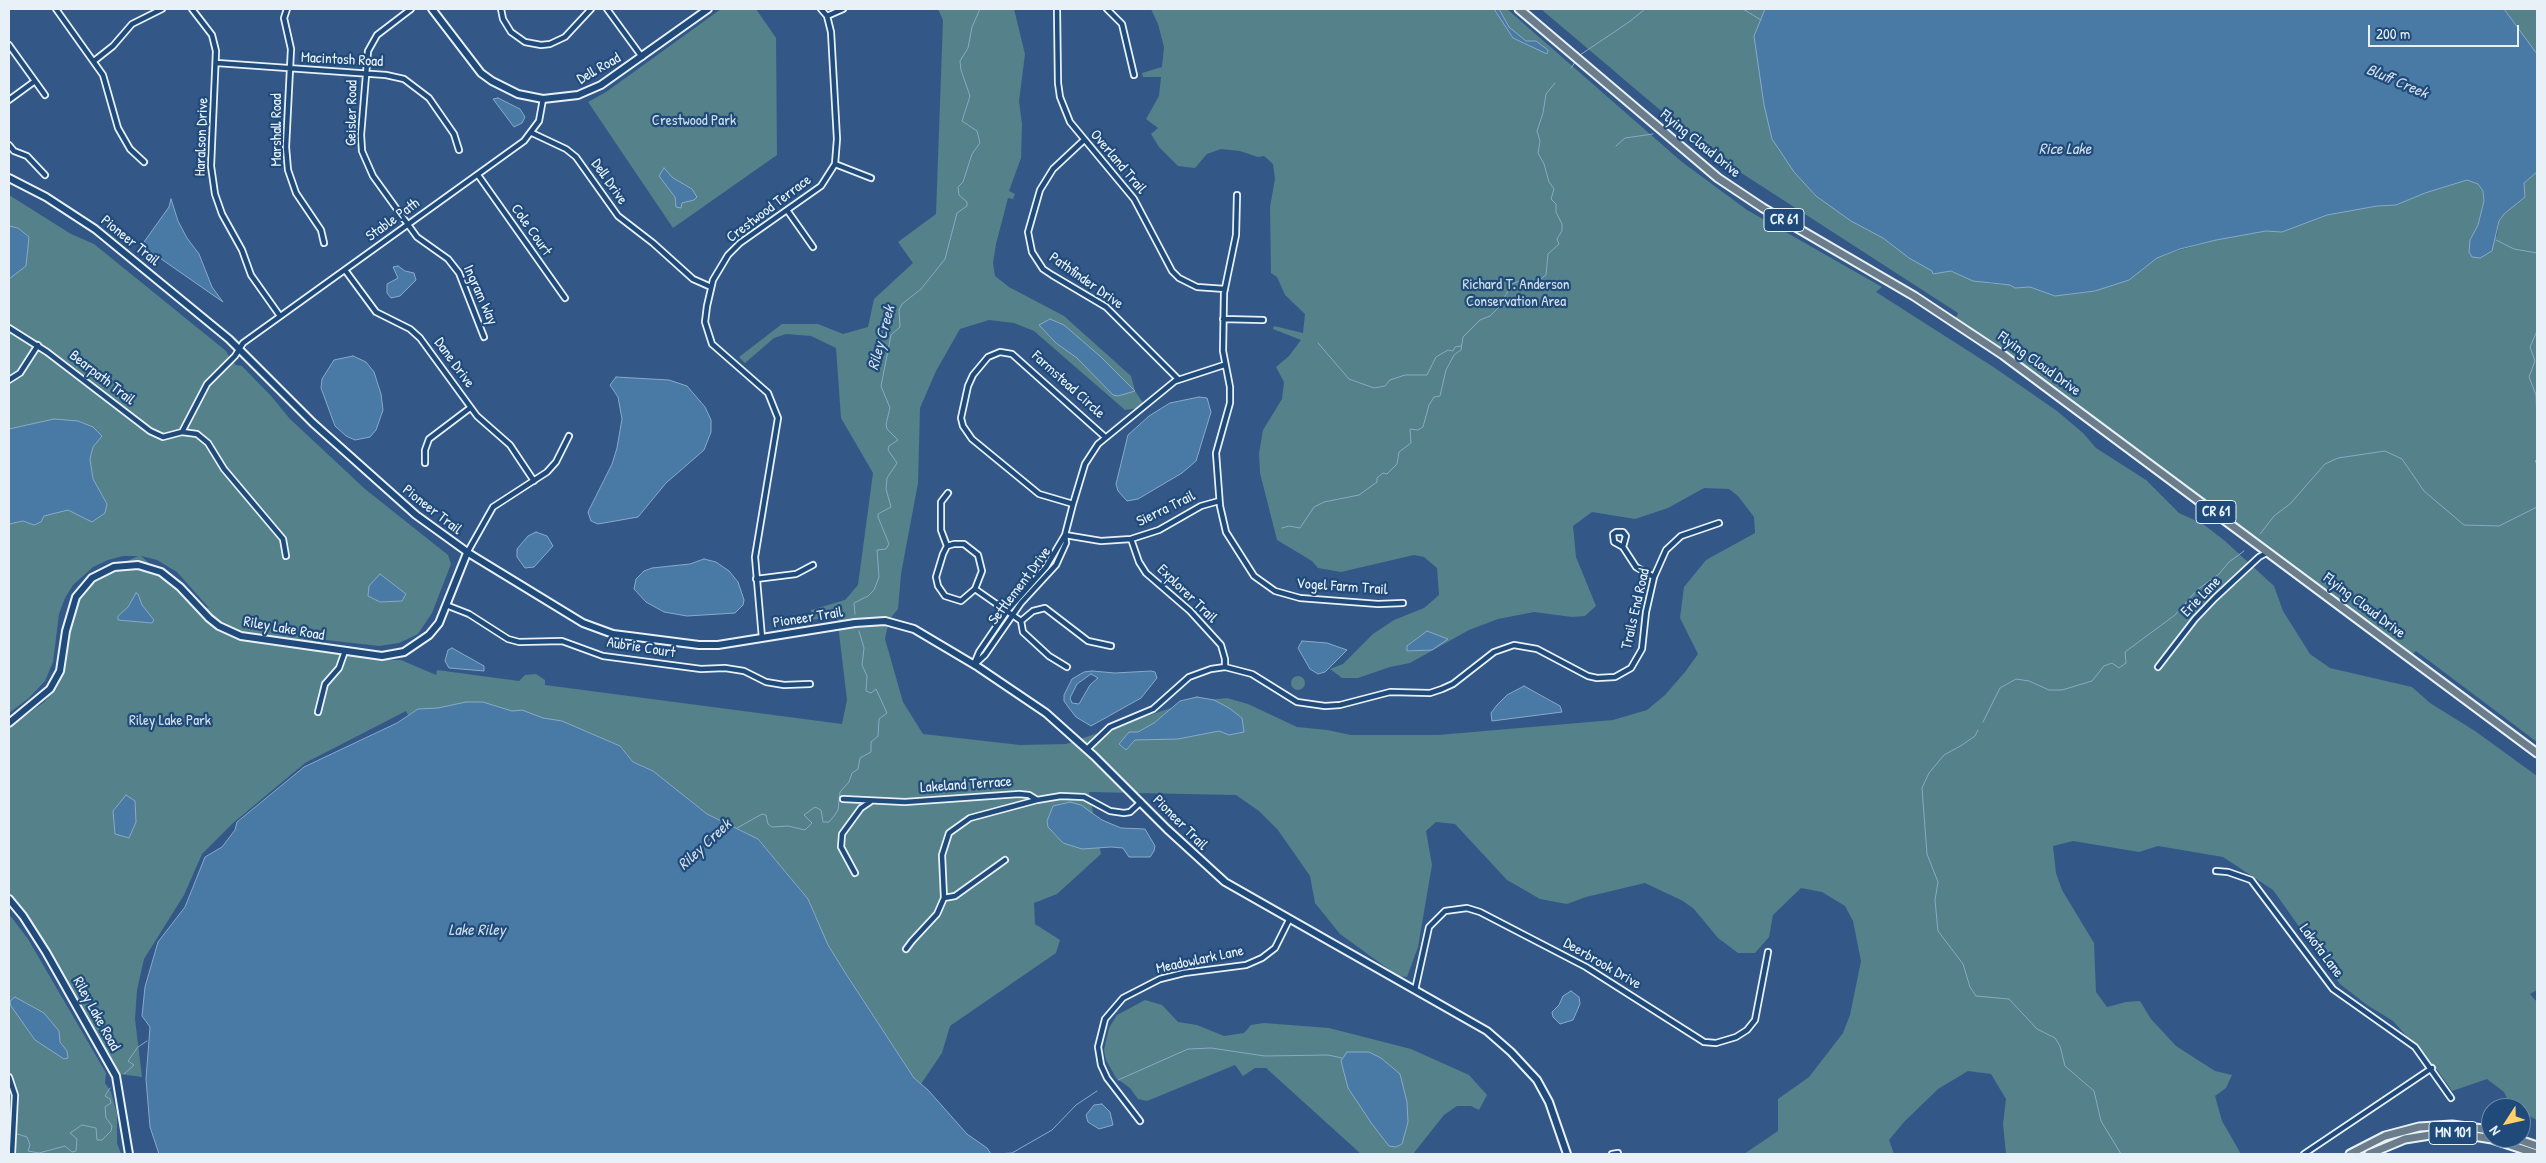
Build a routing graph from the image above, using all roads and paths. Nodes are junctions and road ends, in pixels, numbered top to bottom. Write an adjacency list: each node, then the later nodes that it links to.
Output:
1 (56, 9): 19 (street)
2 (162, 9): 19 (street)
3 (192, 9): 20 (street, Haralson Drive)
4 (287, 9): 21 (street, Marshall Road)
5 (411, 9): 22 (street, Geisler Road)
6 (432, 9): 26 (main road, Dell Road)
7 (501, 9): 8 (street)
8 (591, 9)
9 (607, 9): 18 (street)
10 (821, 9): 16 (street)
11 (843, 9): 16 (street)
12 (1057, 9): 29 (street, Overland Trail)
13 (1107, 9): 23 (street)
14 (1519, 9): 71 (main road, Flying Cloud Drive / CR 61)
15 (705, 10): 18 (main road, Dell Road)
16 (826, 16): 33 (street)
17 (9, 45): 24 (street)
18 (642, 57): 26 (main road, Dell Road)
19 (94, 61): 32 (street)
20 (217, 63): 21 (street, Macintosh Road); 47 (street, Haralson Drive)
21 (290, 70): 22 (street, Macintosh Road); 41 (street, Marshall Road)
22 (365, 74): 31 (street, Macintosh Road); 40 (street, Geisler Road)
23 (1134, 75)
24 (35, 81): 25 (street); 27 (street)
25 (45, 95)
26 (543, 99): 28 (street)
27 (9, 100)
28 (532, 133): 35 (street, Stable Path); 44 (street, Dell Drive)
29 (1084, 140): 45 (street, Overland Trail); 55 (street, Pathfinder Drive)
30 (9, 145): 34 (street)
31 (459, 150)
32 (144, 162)
33 (835, 164): 37 (street); 39 (street, Crestwood Terrace)
34 (44, 175)
35 (478, 175): 40 (street, Stable Path); 46 (street, Cole Court)
36 (9, 178): 53 (main road, Pioneer Trail)
37 (871, 178)
38 (1237, 195): 45 (street, Vogel Farm Trail)
39 (787, 210): 42 (street); 44 (street, Crestwood Terrace)
40 (408, 224): 43 (street, Stable Path); 51 (street, Ingram Way)
41 (324, 243)
42 (813, 247)
43 (345, 270): 47 (street, Stable Path); 57 (street, Dane Drive)
44 (711, 287): 76 (street, Crestwood Terrace)
45 (1225, 289): 48 (street, Vogel Farm Trail)
46 (564, 298)
47 (280, 316): 53 (street, Stable Path)
48 (1223, 319): 49 (street); 54 (street, Vogel Farm Trail)
49 (1264, 320)
50 (9, 328): 52 (street, Bearpath Trail)
51 (484, 337)
52 (38, 345): 56 (street); 58 (street, Bearpath Trail)
53 (240, 348): 58 (street); 72 (main road, Pioneer Trail)
54 (1224, 365): 55 (street, Settlement Drive); 64 (street, Vogel Farm Trail)
55 (1178, 379): 60 (street, Settlement Drive)
56 (9, 380)
57 (470, 408): 61 (street); 62 (street, Dane Drive)
58 (182, 432): 73 (street, Bearpath Trail)
59 (569, 436): 62 (street, Riley Lake Road)
60 (1105, 437): 65 (street, Settlement Drive); 65 (street, Farmstead Circle)
61 (425, 463)
62 (534, 481): 72 (street, Riley Lake Road)
63 (948, 493): 69 (street)
64 (1219, 501): 68 (street, Sierra Trail); 78 (street, Vogel Farm Trail)
65 (1073, 504): 67 (street, Settlement Drive)
66 (1719, 523): 75 (street, Trails End Road)
67 (1065, 535): 68 (street, Sierra Trail); 80 (street, Settlement Drive); 81 (street, Settlement Drive)
68 (1130, 539): 89 (street, Explorer Trail)
69 (947, 546): 77 (street); 77 (street)
70 (1623, 547): 75 (street)
71 (2268, 552): 87 (street, Erie Lane); 94 (main road, Flying Cloud Drive / CR 61)
72 (467, 553): 79 (main road, Riley Lake Road); 83 (main road, Pioneer Trail)
73 (286, 556)
74 (813, 564): 76 (street)
75 (1654, 577): 89 (street, Trails End Road)
76 (756, 579): 83 (street, Crestwood Terrace)
77 (975, 589): 80 (street)
78 (1403, 603)
79 (446, 605): 85 (main road, Riley Lake Road); 90 (street, Aubrie Court)
80 (1006, 611): 81 (street); 86 (street, Settlement Drive)
81 (1012, 614): 82 (street); 86 (street, Settlement Drive)
82 (1021, 620): 84 (street); 88 (street)
83 (762, 638): 86 (main road, Pioneer Trail)
84 (1111, 646)
85 (344, 652): 91 (street); 92 (main road, Riley Lake Road)
86 (974, 665): 93 (main road, Pioneer Trail)
87 (2158, 666)
88 (1067, 667)
89 (1225, 667): 93 (street, Trails End Road)
90 (810, 684)
91 (318, 712)
92 (9, 723)
93 (1087, 748): 98 (main road, Pioneer Trail)
94 (2537, 753)
95 (843, 799): 97 (street, Lakeland Terrace)
96 (1037, 800): 97 (street, Lakeland Terrace); 98 (street, Lakeland Terrace); 102 (street)
97 (871, 802): 101 (street)
98 (1142, 802): 104 (main road, Pioneer Trail)
99 (1005, 860): 102 (street)
100 (2216, 871): 108 (street, Lakota Lane)
101 (855, 873)
102 (944, 898): 105 (street)
103 (9, 899): 114 (main road, Riley Lake Road)
104 (1290, 920): 107 (main road, Pioneer Trail); 111 (street, Meadowlark Lane)
105 (906, 949)
106 (1768, 952): 107 (street, Deerbrook Drive)
107 (1415, 990): 115 (main road, Pioneer Trail)
108 (2432, 1068): 110 (street, Lakota Lane); 116 (street)
109 (9, 1077): 113 (street)
110 (2452, 1098)
111 (1140, 1121)
112 (2481, 1129): 117 (main road, MN 101)
113 (12, 1154)
114 (129, 1154)
115 (1567, 1154)
116 (2304, 1154)
117 (2350, 1154)
118 (2369, 1154): 119 (main road, MN 101)
119 (2537, 1154)

